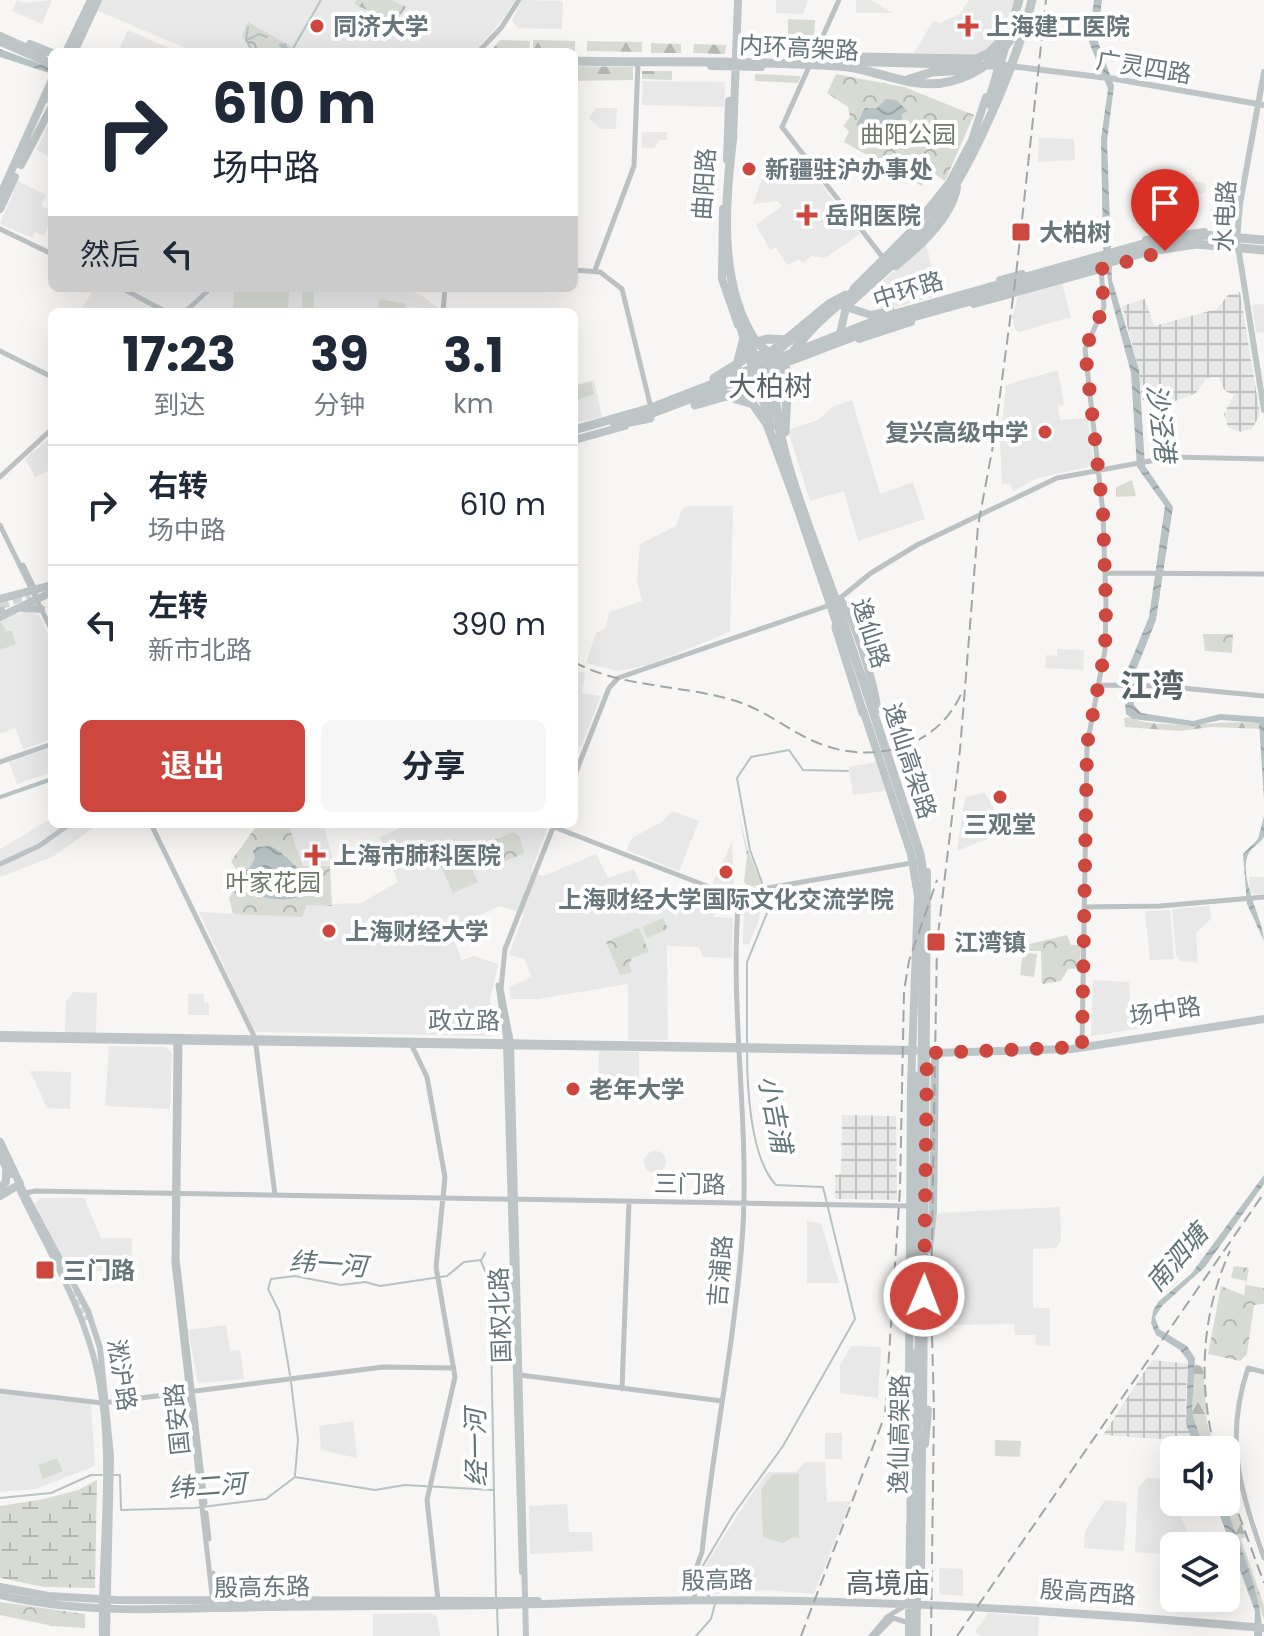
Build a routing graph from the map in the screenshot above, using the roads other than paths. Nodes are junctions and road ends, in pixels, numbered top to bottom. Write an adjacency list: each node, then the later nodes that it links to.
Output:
1 (91, 0): 10 (main road)
2 (98, 0): 11 (main road)
3 (519, 0): 8 (street)
4 (737, 0): 25 (main road, 曲阳路)
5 (839, 0): 23 (street)
6 (1026, 1): 9 (highway); 20 (highway); 22 (highway, 内环高架路); 25 (highway, 内环高架路); 27 (main road); 29 (main road); 58 (highway, 逸仙高架路); 58 (highway, 逸仙高架路)
7 (0, 36): 14 (main road); 16 (highway)
8 (488, 44): 12 (street); 13 (street)
9 (1019, 45): 29 (main road)
10 (68, 48)
11 (76, 48)
12 (483, 48)
13 (487, 48)
14 (48, 52)
15 (857, 57): 20 (highway); 23 (main road); 24 (main road)
16 (48, 59)
17 (578, 60): 25 (highway, 内环高架路)
18 (578, 60): 22 (highway, 内环高架路)
19 (578, 60): 21 (main road)
20 (927, 60): 22 (highway); 26 (highway)
21 (638, 61): 25 (main road); 52 (street)
22 (781, 61)
23 (814, 61): 24 (main road); 25 (main road); 28 (main road); 49 (street)
24 (841, 61): 26 (main road)
25 (734, 63): 28 (highway); 34 (main road, 曲阳路); 37 (main road, 曲阳路)
26 (956, 64): 27 (main road)
27 (977, 64): 29 (main road)
28 (966, 70): 29 (main road)
29 (1006, 70): 32 (main road, 广灵四路); 33 (main road); 33 (main road); 36 (main road)
30 (1264, 72): 32 (main road, 水电路)
31 (47, 103): 35 (main road)
32 (1261, 105): 43 (main road, 水电路)
33 (988, 122): 36 (main road)
34 (733, 136): 64 (main road, 曲阳路); 70 (highway)
35 (26, 148): 38 (main road); 39 (main road)
36 (954, 188): 49 (main road); 49 (main road); 58 (highway); 58 (highway)
37 (726, 191): 67 (main road, 曲阳路); 72 (highway)
38 (0, 196)
39 (0, 209)
40 (0, 229): 46 (street)
41 (1178, 238): 42 (main road); 43 (main road); 45 (main road); 48 (main road)
42 (1169, 240): 43 (main road); 48 (main road)
43 (1238, 241): 44 (main road); 44 (main road); 45 (main road); 81 (main road, 水电路)
44 (1264, 246): 61 (highway, 中环路); 63 (highway, 中环路)
45 (1171, 250): 48 (main road)
46 (48, 252)
47 (1080, 258): 48 (main road); 50 (main road); 56 (main road)
48 (1106, 259): 50 (main road); 53 (main road); 89 (street)
49 (886, 265): 58 (main road); 58 (main road)
50 (1073, 268): 53 (main road); 57 (main road); 66 (main road)
51 (578, 270): 52 (street)
52 (595, 270): 82 (street)
53 (1085, 274): 66 (main road)
54 (129, 292): 59 (street)
55 (207, 292): 60 (street)
56 (946, 295): 57 (main road); 62 (main road)
57 (957, 299): 62 (main road)
58 (844, 302): 62 (main road); 62 (main road); 65 (main road); 65 (main road); 66 (main road); 68 (main road); 77 (highway); 79 (highway, 逸仙高架路); 91 (highway, 逸仙高架路)
59 (159, 308)
60 (189, 308)
61 (911, 309): 72 (highway); 84 (highway, 中环路)
62 (870, 315)
63 (905, 320): 79 (highway); 84 (highway, 中环路)
64 (743, 323): 65 (main road); 73 (main road, 曲阳路)
65 (796, 338): 73 (main road)
66 (837, 343): 68 (main road)
67 (745, 344): 72 (main road); 73 (main road, 曲阳路)
68 (822, 349): 71 (main road); 73 (main road)
69 (0, 351): 75 (street)
70 (779, 359): 77 (highway); 94 (highway)
71 (797, 362): 73 (main road); 74 (main road)
72 (735, 370): 73 (main road); 77 (main road); 83 (highway)
73 (757, 371): 74 (main road); 77 (main road); 78 (main road); 79 (main road, 逸仙路); 80 (main road); 83 (main road, 逸仙路)
74 (785, 371): 76 (main road)
75 (48, 375)
76 (778, 381): 79 (main road); 83 (main road)
77 (699, 387): 80 (main road); 82 (main road); 84 (highway)
78 (717, 393): 80 (main road); 83 (main road)
79 (772, 398): 83 (main road, 逸仙路); 93 (highway, 逸仙高架路)
80 (669, 407): 82 (main road)
81 (1264, 410)
82 (652, 411): 84 (main road); 85 (main road)
83 (768, 416): 84 (highway); 91 (highway); 101 (main road, 逸仙路); 101 (main road, 逸仙路)
84 (611, 426): 86 (highway, 中环路)
85 (578, 432)
86 (578, 432)
87 (48, 433): 90 (street)
88 (1264, 459): 89 (street)
89 (1098, 470): 95 (street); 101 (street)
90 (0, 477)
91 (797, 505): 105 (highway, 逸仙高架路)
92 (0, 522): 99 (street)
93 (813, 535): 94 (highway); 101 (highway, 逸仙高架路)
94 (829, 568): 97 (highway)
95 (1106, 573): 96 (street); 108 (street)
96 (1264, 574)
97 (833, 581): 101 (highway); 110 (highway)
98 (48, 589): 99 (main road)
99 (35, 593): 100 (main road); 102 (street); 103 (main road); 106 (street)
100 (0, 599)
101 (835, 603): 110 (main road); 111 (main road); 116 (street); 152 (highway, 逸仙高架路)
102 (41, 609): 103 (main road); 107 (street)
103 (19, 610): 104 (main road)
104 (0, 613)
105 (837, 617): 111 (highway); 143 (highway, 逸仙高架路)
106 (48, 620)
107 (48, 621)
108 (1099, 685): 109 (street); 126 (street)
109 (1264, 696)
110 (877, 709): 113 (main road)
111 (863, 713): 114 (main road)
112 (48, 745): 115 (street)
113 (887, 746): 114 (main road); 121 (main road)
114 (877, 749): 122 (main road)
115 (0, 762)
116 (578, 767)
117 (64, 828): 123 (street)
118 (151, 828): 129 (street)
119 (553, 828): 131 (street)
120 (561, 828): 124 (street)
121 (924, 861): 122 (street); 136 (main road)
122 (913, 863): 124 (street); 135 (main road)
123 (0, 864)
124 (739, 893): 134 (street, 吉浦路)
125 (1264, 897): 126 (street)
126 (1085, 907): 133 (street)
127 (1262, 1018): 133 (main road, 场中路)
128 (0, 1036): 129 (main road, 政立路); 130 (main road, 政立路)
129 (253, 1040): 130 (main road, 政立路); 131 (main road, 政立路); 132 (main road, 政立路); 145 (street)
130 (178, 1042): 144 (street, 国安路)
131 (508, 1044): 132 (main road, 政立路); 134 (main road, 政立路); 147 (main road, 国权北路)
132 (412, 1046): 146 (street)
133 (1082, 1046): 136 (main road, 场中路)
134 (740, 1048): 135 (main road, 政立路); 149 (street, 吉浦路)
135 (915, 1051): 136 (main road, 政立路); 137 (main road)
136 (929, 1052): 138 (main road); 167 (main road)
137 (915, 1064): 143 (highway); 150 (main road)
138 (927, 1082): 150 (main road); 152 (highway)
139 (0, 1142): 141 (main road, 淞沪路)
140 (2, 1160): 141 (main road, 淞沪路); 142 (main road)
141 (19, 1186): 142 (main road); 144 (street, 三门路); 151 (main road, 淞沪路); 157 (main road, 淞沪路)
142 (1, 1191): 151 (main road)
143 (915, 1192): 155 (highway, 逸仙高架路)
144 (176, 1194): 145 (street, 三门路); 162 (street, 国安路)
145 (275, 1195): 146 (street, 三门路)
146 (445, 1199): 147 (street, 三门路); 156 (street)
147 (512, 1200): 148 (street, 三门路); 159 (main road, 国权北路); 180 (main road, 国权北路)
148 (629, 1201): 149 (street, 三门路); 160 (street)
149 (743, 1203): 150 (street, 三门路); 163 (street, 吉浦路)
150 (918, 1208): 165 (main road); 166 (main road); 167 (main road)
151 (29, 1212): 157 (main road, 淞沪路)
152 (922, 1256): 153 (highway, 逸仙高架路)
153 (921, 1301): 167 (highway); 186 (highway, 逸仙高架路)
154 (85, 1321): 157 (main road)
155 (916, 1353): 169 (highway); 186 (highway, 逸仙高架路)
156 (454, 1368): 162 (street); 174 (street)
157 (100, 1372): 164 (main road, 淞沪路)
158 (1264, 1372): 170 (street)
159 (520, 1375): 160 (street); 180 (main road, 国权北路)
160 (622, 1389): 163 (street)
161 (0, 1391): 164 (street)
162 (190, 1392): 164 (street); 177 (street, 国安路)
163 (722, 1401): 173 (street, 吉浦路)
164 (106, 1403): 168 (main road, 淞沪路)
165 (909, 1404): 166 (main road); 169 (main road)
166 (915, 1413): 169 (main road)
167 (923, 1457): 176 (main road)
168 (108, 1479): 178 (main road, 淞沪路); 178 (main road, 淞沪路)
169 (911, 1529): 175 (main road)
170 (1264, 1558)
171 (0, 1587): 178 (main road, 殷高东路)
172 (0, 1595): 178 (main road, 殷高东路)
173 (695, 1598): 175 (main road, 殷高路); 180 (main road, 殷高路)
174 (438, 1600): 177 (main road, 殷高东路); 179 (main road, 殷高东路)
175 (909, 1601): 176 (main road, 殷高西路); 181 (main road); 185 (street)
176 (920, 1601): 182 (main road, 殷高西路); 186 (main road)
177 (214, 1602): 178 (main road, 殷高东路); 179 (main road, 殷高东路)
178 (106, 1603): 183 (main road, 淞沪路)
179 (488, 1603): 180 (main road, 殷高东路)
180 (524, 1603): 184 (main road, 国权北路)
181 (909, 1623): 185 (street); 186 (main road)
182 (1264, 1627)
183 (105, 1636)
184 (525, 1636)
185 (873, 1636)
186 (914, 1636)

